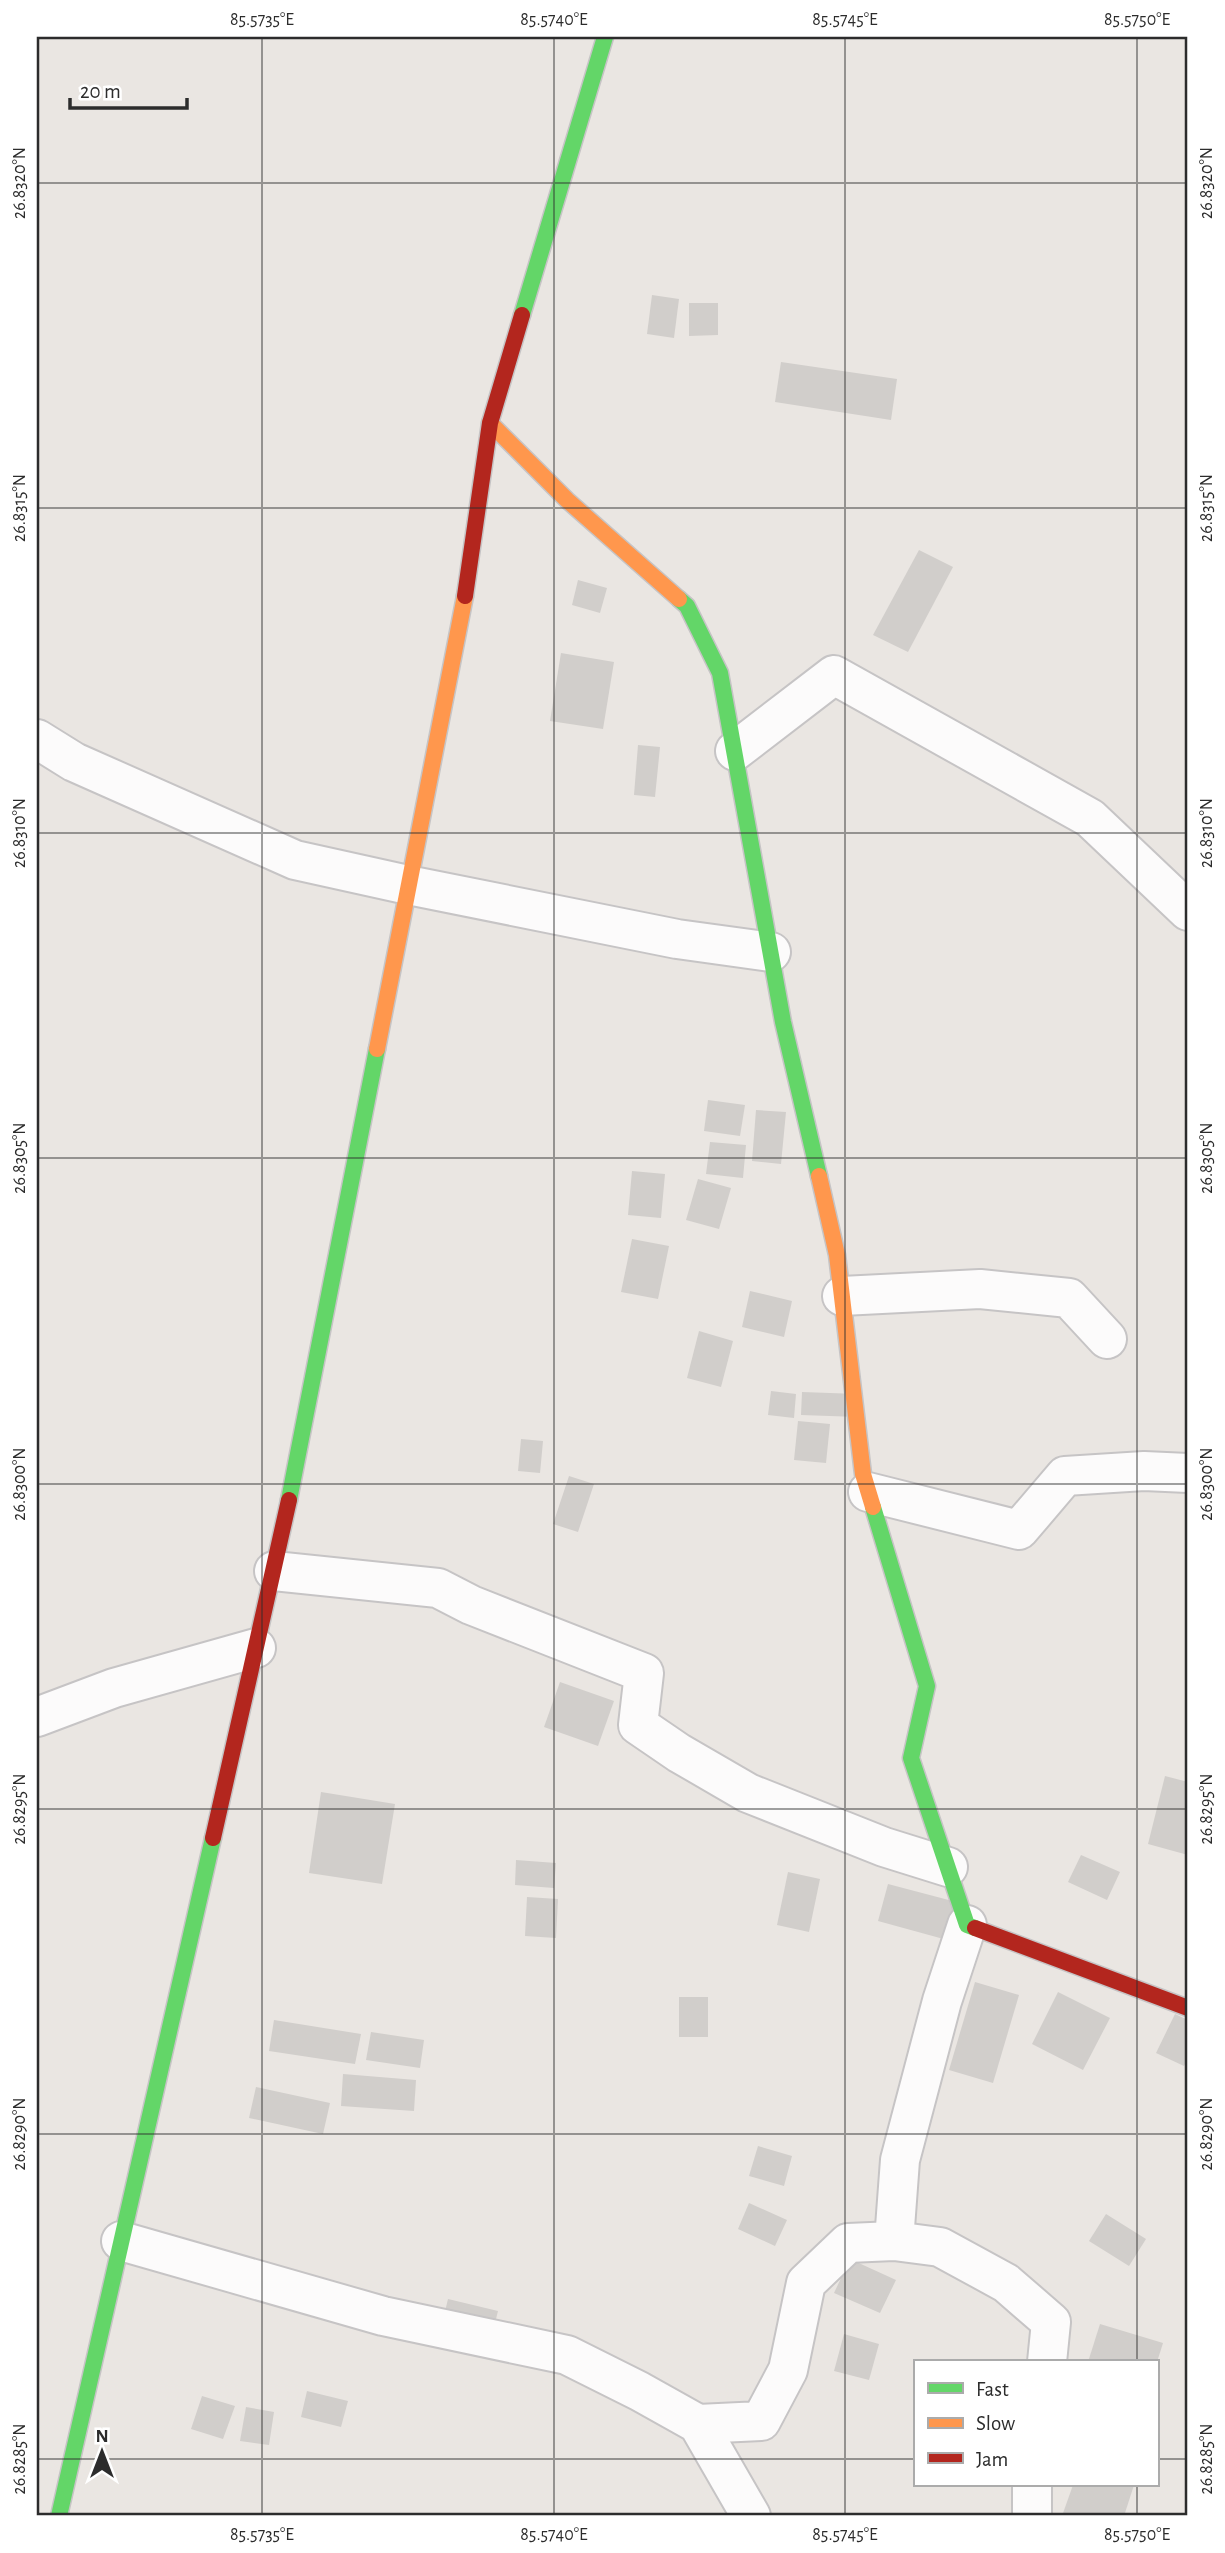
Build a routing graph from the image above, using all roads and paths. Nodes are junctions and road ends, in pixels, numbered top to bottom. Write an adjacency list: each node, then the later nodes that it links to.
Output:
1 (605, 37): 2 (main road)
2 (490, 423): 4 (main road); 5 (main road)
3 (37, 738): 5 (street)
4 (735, 751): 6 (street); 7 (main road)
5 (408, 885): 7 (street); 12 (main road)
6 (1188, 911)
7 (771, 952): 8 (main road)
8 (842, 1296): 9 (street); 11 (main road)
9 (1107, 1339)
10 (1188, 1473): 11 (street)
11 (868, 1492): 15 (main road)
12 (274, 1571): 13 (main road); 15 (street)
13 (256, 1648): 14 (street); 18 (main road)
14 (37, 1717)
15 (948, 1867): 16 (main road)
16 (967, 1924): 17 (main road); 19 (street)
17 (1188, 2008)
18 (121, 2241): 21 (street); 23 (main road)
19 (894, 2241): 20 (street); 21 (street)
20 (1046, 2360)
21 (698, 2424): 24 (street)
22 (1032, 2486): 25 (street)
23 (59, 2516)
24 (751, 2516)
25 (1032, 2516)

